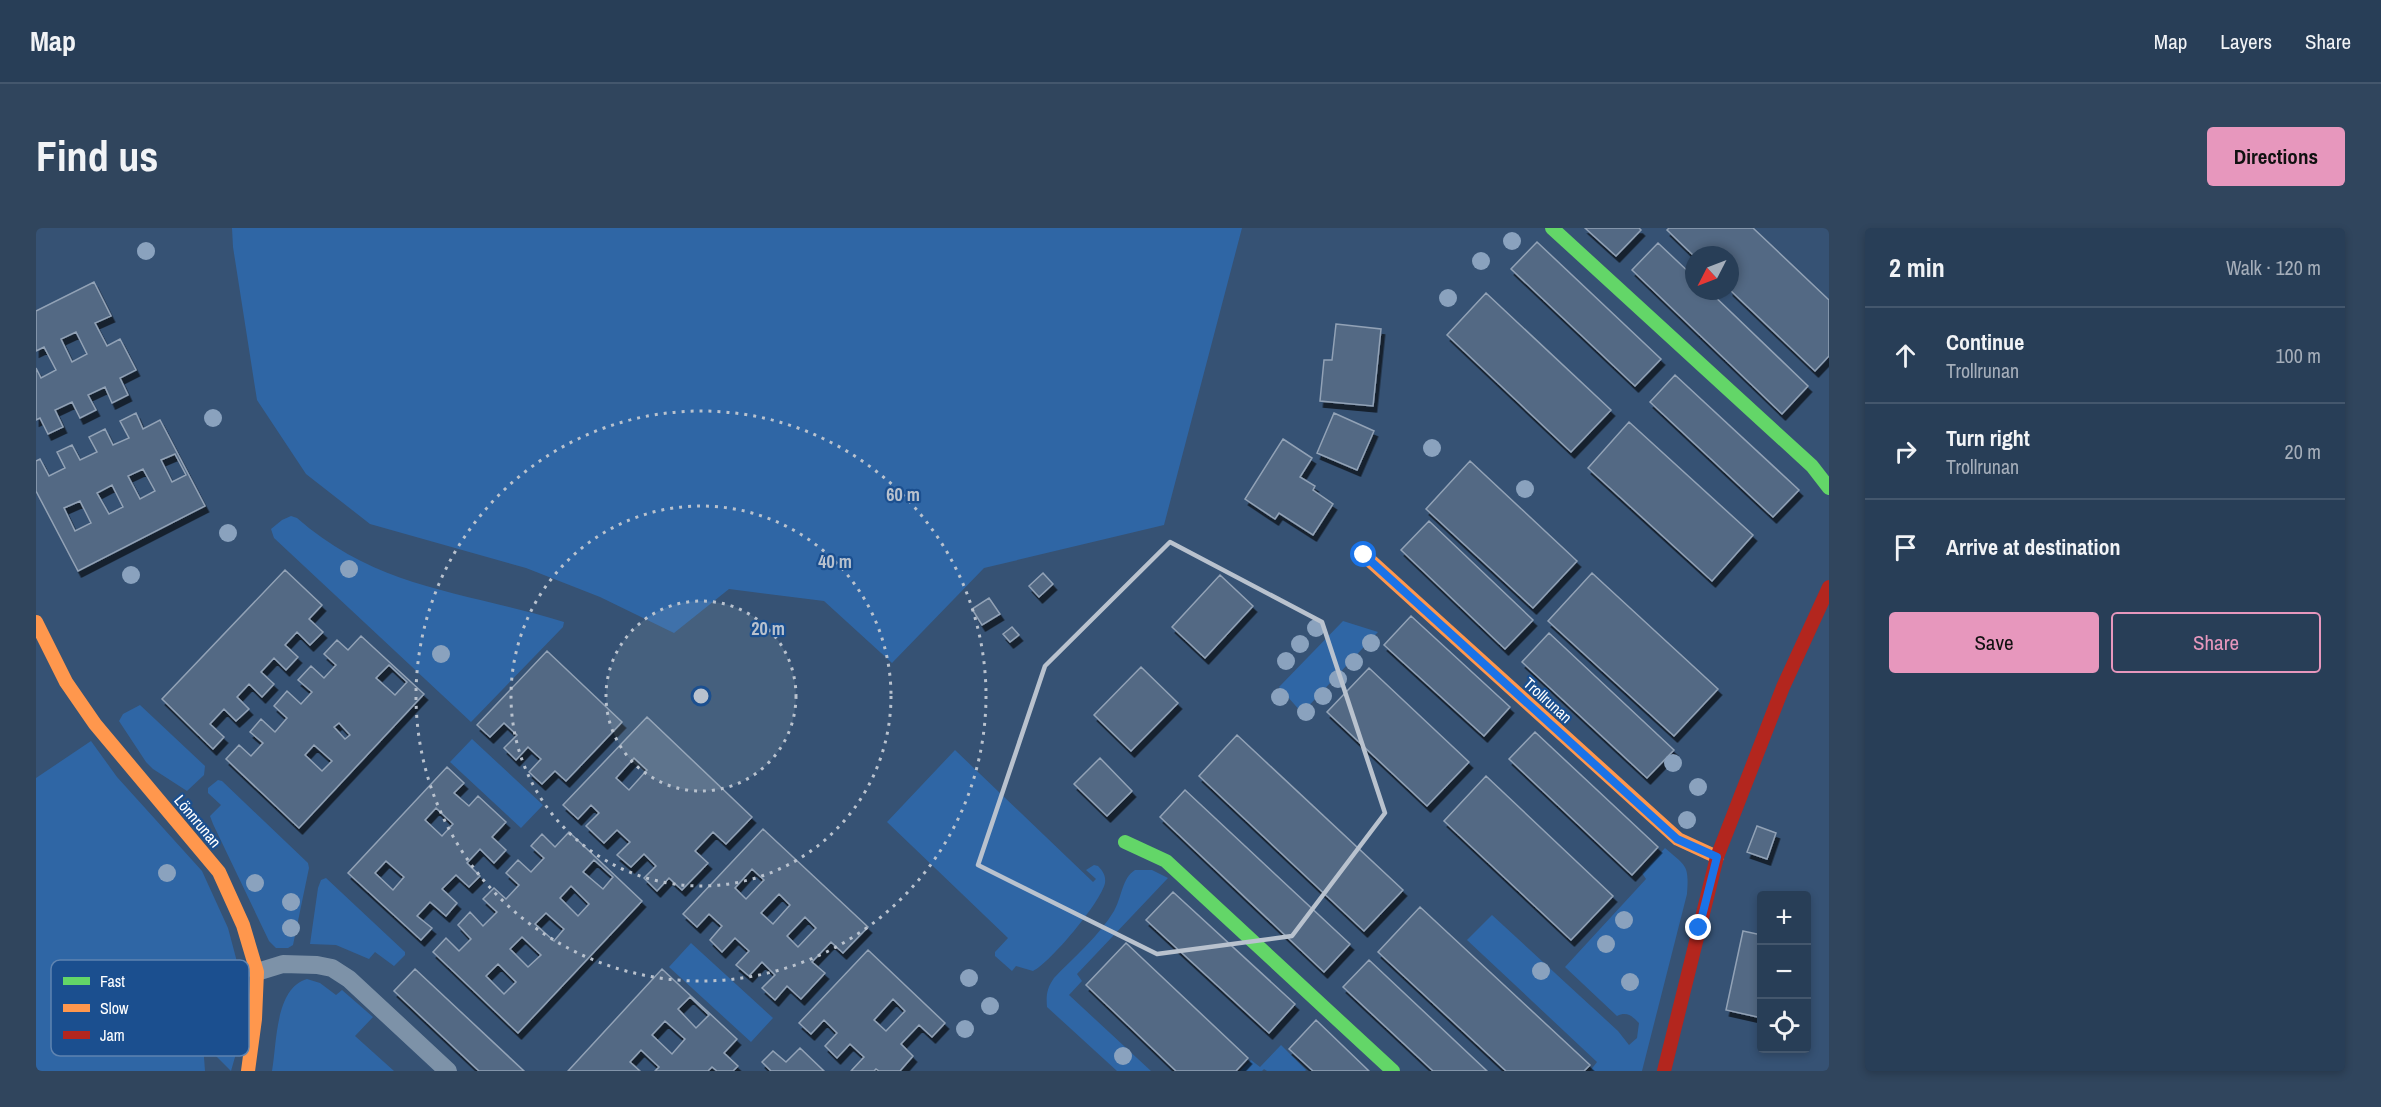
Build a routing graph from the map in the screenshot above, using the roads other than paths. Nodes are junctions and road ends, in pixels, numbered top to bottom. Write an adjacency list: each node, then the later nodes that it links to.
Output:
1 (1551, 228): 2 (street)
2 (1829, 488)
3 (1364, 555): 7 (street, Trollrunan)
4 (1829, 587): 7 (street)
5 (36, 622): 8 (street, Lönnrunan)
6 (1125, 842): 11 (street)
7 (1717, 857): 12 (street)
8 (257, 972): 9 (street, Lönnrunan); 10 (lane)
9 (248, 1071)
10 (448, 1071)
11 (1393, 1071)
12 (1664, 1071)

